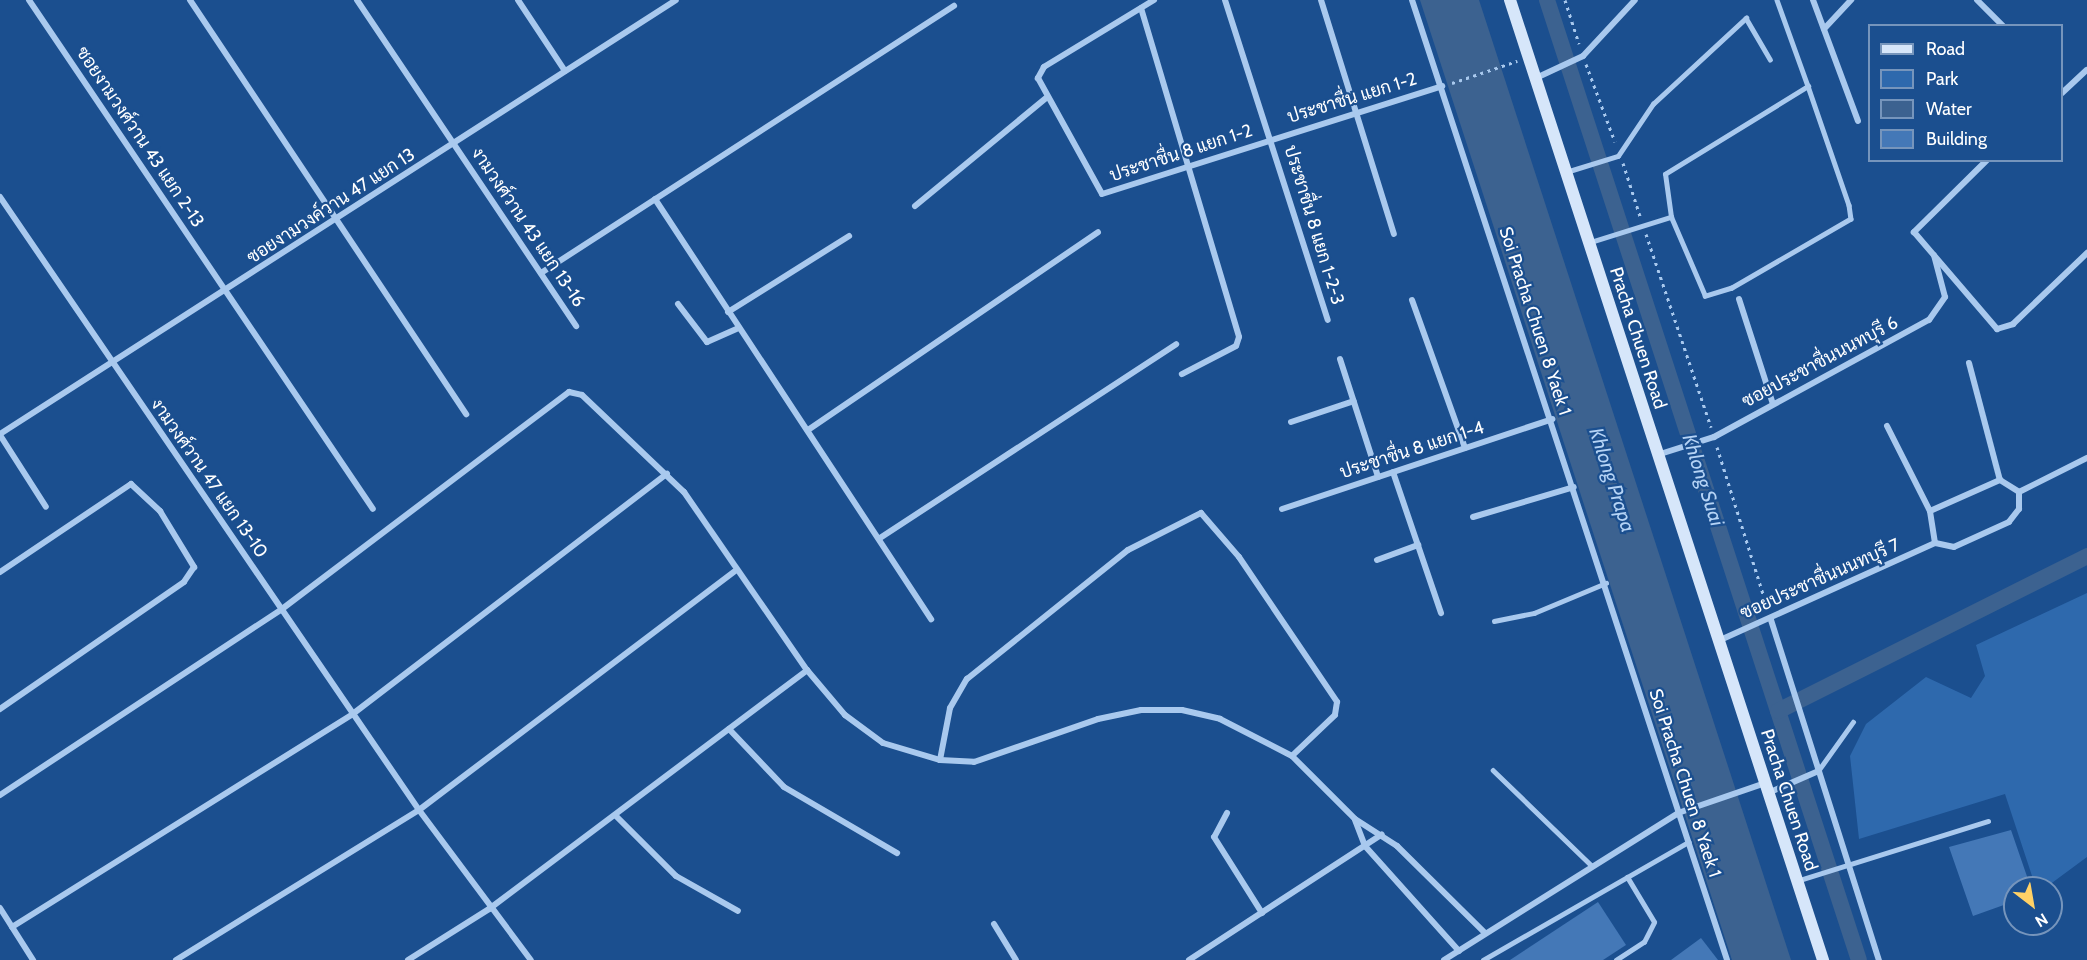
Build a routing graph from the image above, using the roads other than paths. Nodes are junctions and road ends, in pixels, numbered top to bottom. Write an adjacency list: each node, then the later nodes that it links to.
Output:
1 (29, 0): 47 (street, ซอยงามวงศ์วาน 43 แยก 2-13)
2 (190, 0): 39 (street)
3 (357, 0): 31 (street, งามวงศ์วาน 43 แยก 13-16)
4 (518, 0): 22 (street)
5 (676, 0): 22 (street, ซอยงามวงค์วาน 47 แยก 13)
6 (1154, 0): 17 (street)
7 (1225, 0): 30 (street, ประชาชื่น 8 แยก 1-2-3)
8 (1321, 0): 28 (street)
9 (1412, 0): 24 (street, Soi Pracha Chuen 8 Yaek 1)
10 (1510, 0): 23 (main road, Pracha Chuen Road)
11 (1635, 0): 23 (street)
12 (1777, 0): 25 (lane)
13 (1813, 0): 19 (street)
14 (1851, 0): 19 (street)
15 (1977, 0): 18 (street)
16 (954, 6): 36 (street)
17 (1141, 8): 27 (street, ประชาชื่น 8 แยก 1-2); 33 (street)
18 (2001, 24)
19 (1824, 29): 29 (street)
20 (1770, 59): 34 (lane)
21 (2087, 70): 26 (street)
22 (565, 71): 31 (street, ซอยงามวงค์วาน 47 แยก 13)
23 (1536, 78): 34 (main road, Pracha Chuen Road)
24 (1443, 85): 28 (street, ประชาชื่น แยก 1-2); 63 (street, Soi Pracha Chuen 8 Yaek 1)
25 (1808, 86): 38 (lane); 38 (lane)
26 (2063, 91)
27 (1046, 98): 33 (street, ประชาชื่น 8 แยก 1-2); 37 (street)
28 (1355, 111): 30 (street, ประชาชื่น แยก 1-2); 41 (street)
29 (1858, 121)
30 (1271, 139): 33 (street, ประชาชื่น 8 แยก 1-2); 52 (street, ประชาชื่น 8 แยก 1-2-3)
31 (454, 145): 39 (street, ซอยงามวงค์วาน 47 แยก 13); 46 (street, งามวงศ์วาน 43 แยก 13-16)
32 (1985, 162): 45 (street)
33 (1187, 166): 59 (street)
34 (1566, 172): 43 (main road, Pracha Chuen Road)
35 (0, 197): 57 (street, งามวงศ์วาน 47 แยก 13-10)
36 (655, 199): 46 (street); 51 (street)
37 (915, 206)
38 (1671, 217): 43 (lane)
39 (338, 221): 47 (street, ซอยงามวงค์วาน 47 แยก 13); 62 (street)
40 (1098, 232): 66 (street)
41 (1394, 234)
42 (849, 236): 51 (street)
43 (1588, 243): 69 (main road, Pracha Chuen Road)
44 (2087, 253): 45 (street)
45 (1934, 255): 61 (street, ซอยประชาชื่นนนทบุรี 6)
46 (541, 273): 53 (street, งามวงศ์วาน 43 แยก 13-16)
47 (225, 291): 57 (street, ซอยงามวงค์วาน 47 แยก 13); 78 (street, ซอยงามวงศ์วาน 43 แยก 2-13)
48 (1739, 299): 61 (street)
49 (1412, 300): 68 (street)
50 (678, 304): 54 (street)
51 (728, 312): 54 (street)
52 (1328, 320)
53 (576, 326)
54 (738, 328): 66 (street)
55 (1176, 344): 82 (street)
56 (1340, 359): 60 (street)
57 (111, 363): 67 (street, ซอยงามวงค์วาน 47 แยก 13); 89 (street, งามวงศ์วาน 47 แยก 13-10)
58 (1969, 363): 74 (street)
59 (1182, 374)
60 (1354, 401): 64 (street); 73 (street)
61 (1773, 404): 69 (street, ซอยประชาชื่นนนทบุรี 6)
62 (466, 414)
63 (1552, 419): 68 (street, ประชาชื่น 8 แยก 1-4); 75 (street, Soi Pracha Chuen 8 Yaek 1)
64 (1291, 422)
65 (1887, 426): 80 (street)
66 (808, 430): 82 (street)
67 (0, 434): 77 (street)
68 (1465, 448): 71 (street, ประชาชื่น 8 แยก 1-4)
69 (1658, 455): 94 (main road, Pracha Chuen Road)
70 (2087, 458): 76 (street)
71 (1393, 472): 73 (street, ประชาชื่น 8 แยก 1-4); 84 (street)
72 (667, 474): 86 (street); 89 (street); 97 (street)
73 (1378, 477): 79 (street, ประชาชื่น 8 แยก 1-4)
74 (2000, 480): 76 (street); 80 (street)
75 (1574, 488): 81 (street); 88 (street, Soi Pracha Chuen 8 Yaek 1)
76 (2019, 492): 83 (street)
77 (46, 507)
78 (373, 509)
79 (1282, 509)
80 (1930, 511): 83 (street)
81 (1473, 517)
82 (880, 538): 91 (street)
83 (1935, 543): 92 (street, ซอยประชาชื่นนนทบุรี 7)
84 (1418, 545): 85 (street); 90 (street)
85 (1377, 560)
86 (735, 571): 95 (street); 106 (street)
87 (0, 572): 96 (street)
88 (1605, 583): 93 (lane); 107 (street, Soi Pracha Chuen 8 Yaek 1)
89 (282, 609): 97 (street, งามวงศ์วาน 47 แยก 13-10); 105 (street)
90 (1441, 613)
91 (931, 619)
92 (1770, 620): 94 (street, ซอยประชาชื่นนนทบุรี 7); 103 (street)
93 (1494, 621)
94 (1718, 641): 104 (main road, Pracha Chuen Road)
95 (807, 670): 99 (street); 101 (street)
96 (0, 709)
97 (354, 713): 106 (street, งามวงศ์วาน 47 แยก 13-10); 125 (street)
98 (1853, 723): 103 (lane)
99 (729, 729): 109 (street); 115 (street)
100 (1292, 756): 101 (street); 101 (street); 110 (street)
101 (940, 760)
102 (1493, 770): 117 (lane)
103 (1813, 774): 104 (street); 116 (street)
104 (1766, 788): 107 (street); 119 (main road, Pracha Chuen Road)
105 (0, 795)
106 (419, 810): 121 (street, งามวงศ์วาน 47 แยก 13-10); 129 (street)
107 (1679, 812): 113 (street, Soi Pracha Chuen 8 Yaek 1); 117 (street)
108 (1227, 813): 123 (street)
109 (616, 816): 121 (street); 122 (street)
110 (1355, 819): 112 (street); 114 (street)
111 (1988, 820): 116 (lane)
112 (1382, 834): 114 (street); 126 (street)
113 (1688, 843): 118 (lane); 137 (street, Soi Pracha Chuen 8 Yaek 1)
114 (1365, 846): 123 (street); 127 (street)
115 (897, 853)
116 (1847, 865): 119 (lane); 139 (street)
117 (1592, 866): 126 (street)
118 (1627, 877): 135 (lane); 136 (lane)
119 (1797, 881): 138 (main road, Pracha Chuen Road)
120 (0, 908): 125 (street)
121 (489, 909): 130 (street); 131 (street, งามวงศ์วาน 47 แยก 13-10)
122 (738, 911)
123 (1262, 913): 133 (street)
124 (994, 924): 132 (street)
125 (12, 927): 128 (street)
126 (1485, 933): 127 (street)
127 (1459, 951): 134 (street)
128 (33, 960)
129 (176, 960)
130 (408, 960)
131 (531, 960)
132 (1016, 960)
133 (1189, 960)
134 (1444, 960)
135 (1483, 960)
136 (1616, 960)
137 (1727, 960)
138 (1823, 960)
139 (1880, 960)

